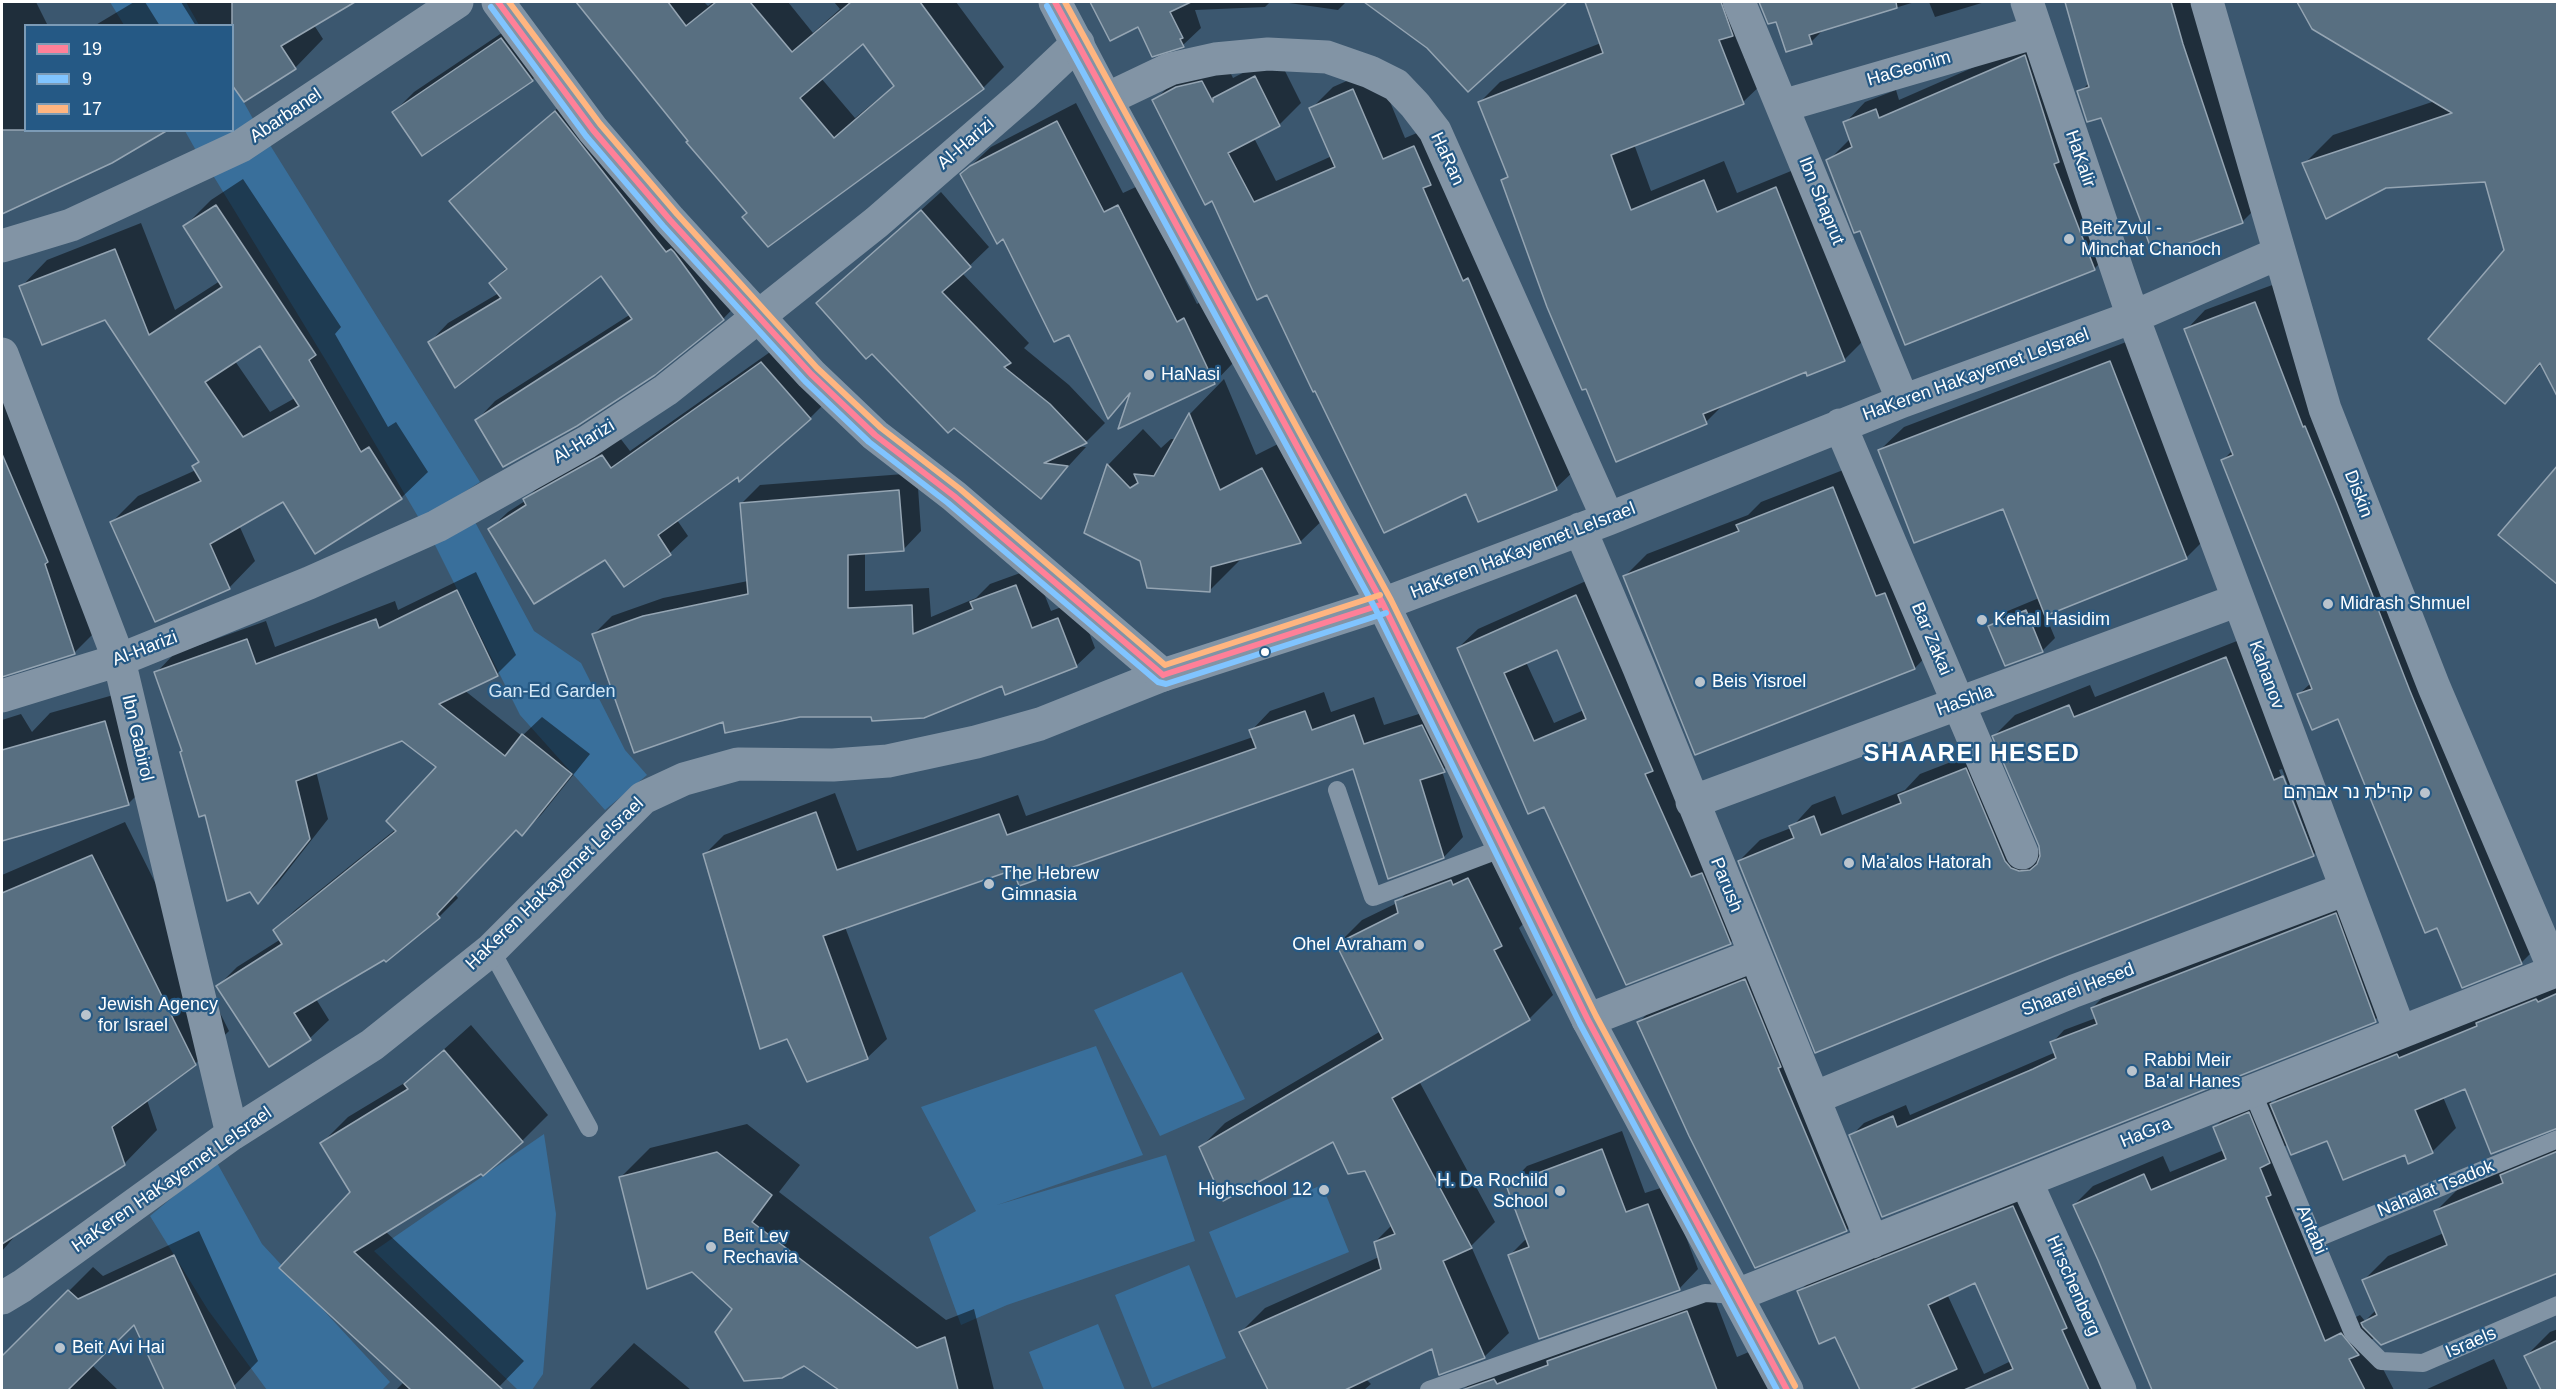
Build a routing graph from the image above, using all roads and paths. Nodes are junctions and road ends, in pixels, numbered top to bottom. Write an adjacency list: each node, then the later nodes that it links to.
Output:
1 (457, 2): 11 (street, Abarbanel)
2 (498, 2): 13 (street)
3 (1055, 2): 8 (street)
4 (1739, 2): 10 (street, Ibn Shaprut)
5 (2027, 2): 7 (street, HaKalir)
6 (2207, 2): 12 (street, Diskin)
7 (2037, 32): 10 (street, HaGeonim); 14 (street, HaKalir)
8 (1078, 43): 9 (street); 13 (street, Al-Harizi)
9 (1107, 99): 18 (street, HaRan); 20 (street)
10 (1782, 106): 16 (street, Ibn Shaprut)
11 (2, 246)
12 (2279, 254): 14 (street, HaKeren HaKayemet LeIsrael); 32 (street, Diskin)
13 (758, 317): 21 (street, Al-Harizi); 22 (street)
14 (2133, 317): 16 (street, HaKeren HaKayemet LeIsrael); 19 (street, Kahanov)
15 (2, 354): 21 (street, Ibn Gabirol)
16 (1903, 401): 17 (street, HaKeren HaKayemet LeIsrael)
17 (1840, 425): 18 (street, HaKeren HaKayemet LeIsrael); 24 (street, Bar Zakai)
18 (1594, 524): 20 (street, HaKeren HaKayemet LeIsrael); 26 (street, Parush)
19 (2238, 600): 24 (street, HaShla); 29 (street, Kahanov)
20 (1383, 604): 22 (street, HaKeren HaKayemet LeIsrael); 27 (street)
21 (119, 660): 23 (street, Al-Harizi); 38 (street, Ibn Gabirol)
22 (1163, 675): 30 (street, HaKeren HaKayemet LeIsrael)
23 (2, 696)
24 (1959, 703): 26 (street, HaShla); 28 (street, Bar Zakai)
25 (1336, 790): 27 (lane)
26 (1692, 802): 31 (street, Parush)
27 (1503, 848): 33 (street)
28 (2022, 853)
29 (2346, 889): 34 (street, Kahanov); 36 (street, Shaarei Hesed)
30 (490, 950): 37 (lane); 38 (street, HaKeren HaKayemet LeIsrael)
31 (1755, 956): 33 (street); 36 (street, Parush)
32 (2556, 974): 34 (street, HaGra)
33 (1588, 1020): 43 (street)
34 (2400, 1032): 35 (street, HaGra)
35 (2252, 1091): 40 (street, HaGra); 41 (lane, Antabi)
36 (1814, 1098): 42 (street, Parush)
37 (589, 1128)
38 (232, 1134): 44 (street, HaKeren HaKayemet LeIsrael)
39 (2558, 1139): 41 (lane, Nahalat Tsadok)
40 (2026, 1181): 42 (street, HaGra); 49 (street, Hirschenberg)
41 (2315, 1239): 46 (lane, Antabi)
42 (1872, 1242): 43 (street, HaGra)
43 (1737, 1295): 47 (lane); 48 (street)
44 (8, 1297)
45 (2558, 1305): 46 (lane, Israels)
46 (2381, 1361)
47 (1429, 1390)
48 (1787, 1390)
49 (2120, 1390)

